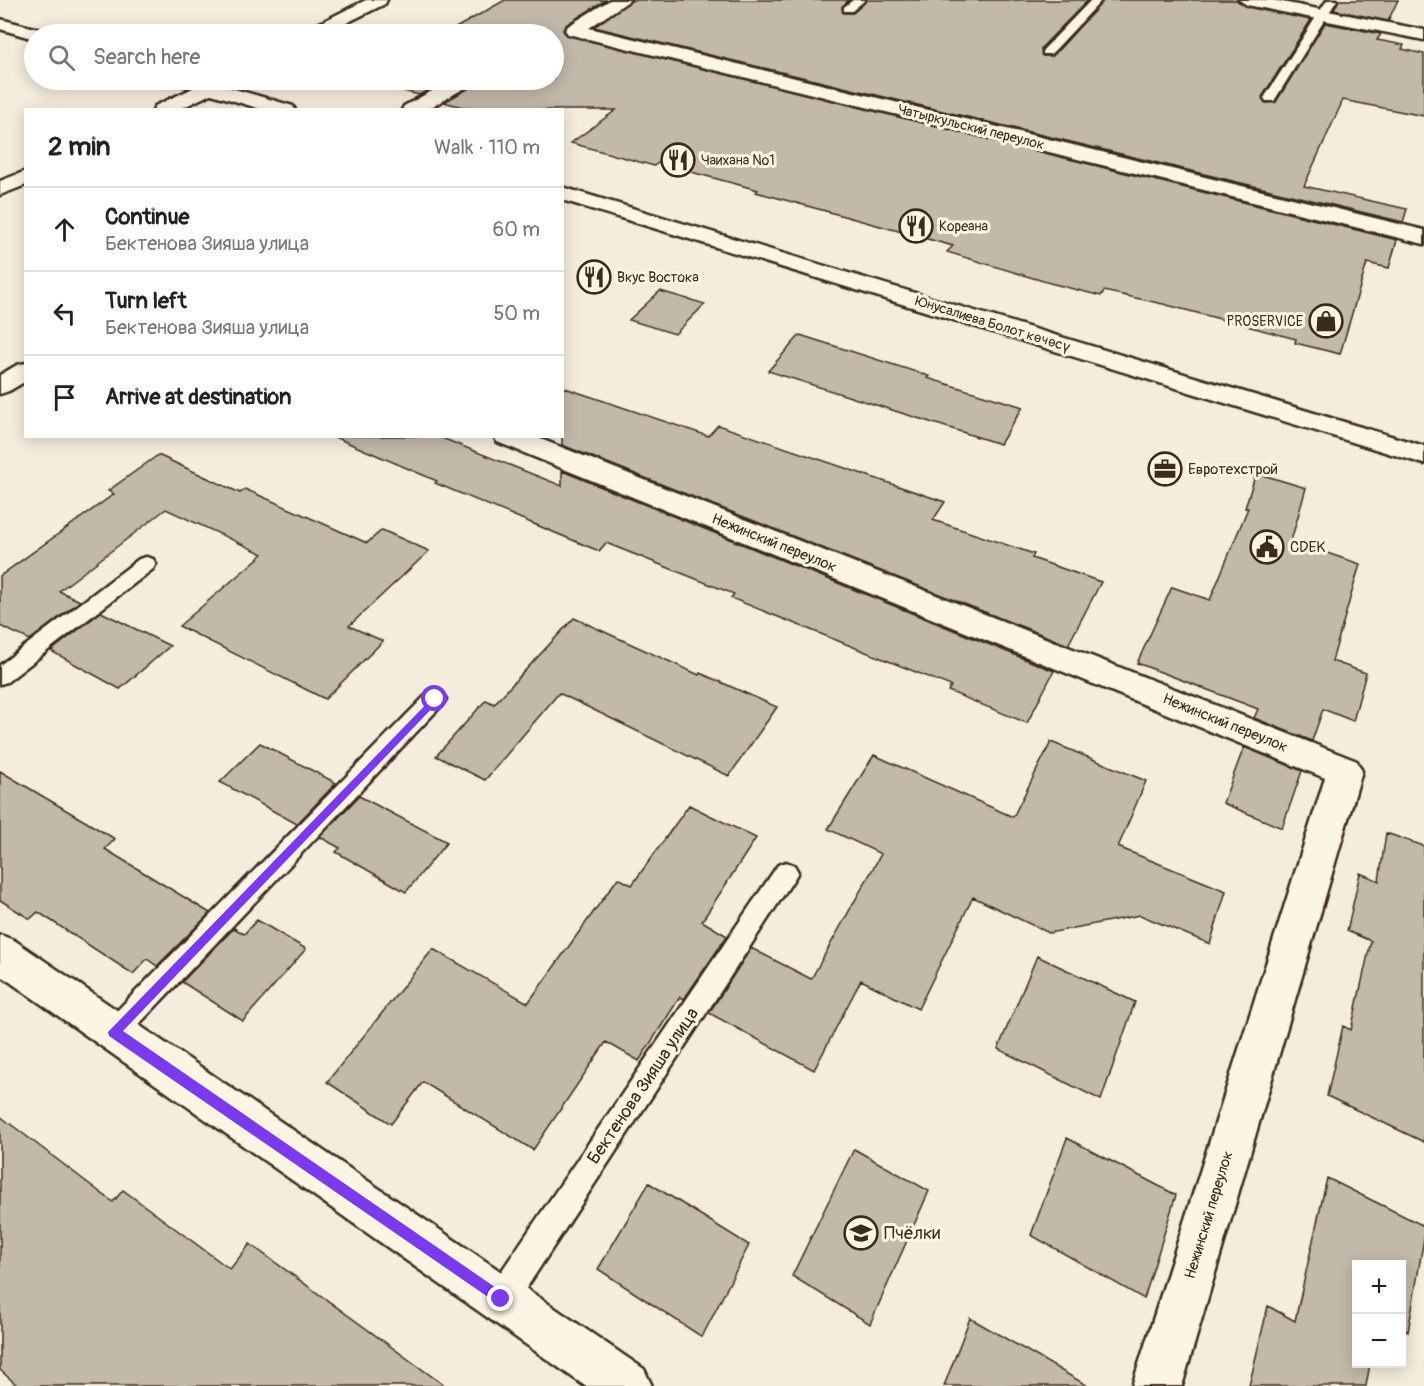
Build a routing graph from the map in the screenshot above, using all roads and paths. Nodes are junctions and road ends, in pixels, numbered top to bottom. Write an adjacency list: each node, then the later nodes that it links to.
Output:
1 (379, 0): 9 (street)
2 (622, 0): 10 (street)
3 (860, 0): 7 (lane)
4 (1097, 0): 14 (lane)
5 (1247, 0): 6 (street)
6 (1328, 7): 13 (street); 18 (lane)
7 (848, 9)
8 (0, 24): 11 (street)
9 (332, 24)
10 (574, 30): 12 (street); 25 (street, Чатыркульский переулок)
11 (24, 31)
12 (564, 32)
13 (1424, 35)
14 (1047, 52)
15 (203, 90): 19 (street)
16 (235, 90): 20 (street)
17 (447, 90): 21 (street)
18 (1270, 98)
19 (166, 108)
20 (281, 108)
21 (415, 108)
22 (24, 178): 23 (street)
23 (0, 189)
24 (564, 194): 29 (street, Юнусалиева Болот көчөсү)
25 (1424, 237)
26 (24, 371): 27 (street)
27 (0, 386)
28 (512, 438): 38 (street, Нежинский переулок)
29 (1424, 455)
30 (146, 564): 31 (lane)
31 (0, 676)
32 (435, 699): 35 (lane)
33 (786, 872): 36 (lane, Бектенова Зияша улица)
34 (0, 953): 35 (street)
35 (114, 1032): 36 (street)
36 (501, 1299): 37 (street)
37 (627, 1386)
38 (1157, 1386)

